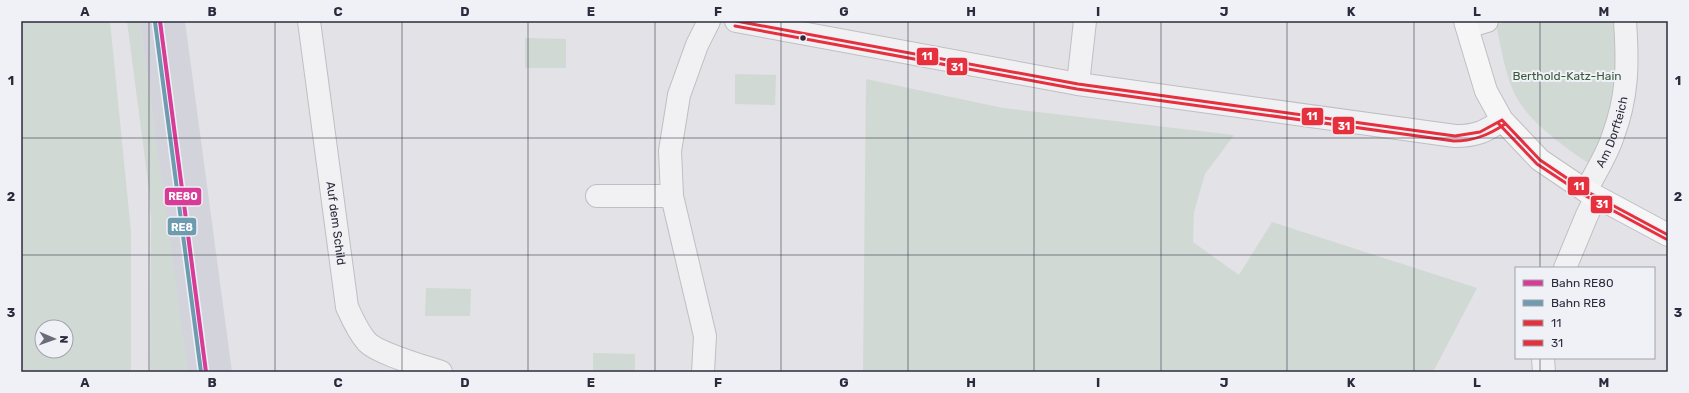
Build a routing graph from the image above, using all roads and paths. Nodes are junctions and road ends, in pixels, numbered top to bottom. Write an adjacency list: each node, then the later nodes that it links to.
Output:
1 (309, 21): 15 (street, Auf dem Schild)
2 (709, 21): 11 (street)
3 (736, 21): 7 (street)
4 (1085, 21): 7 (street)
5 (1625, 21): 9 (street, Am Dorfteich)
6 (1473, 23): 8 (main road)
7 (1078, 84): 8 (street)
8 (1502, 120): 9 (main road)
9 (1591, 194): 12 (main road); 13 (street, Am Dorfteich)
10 (597, 196): 11 (street)
11 (672, 196): 16 (street)
12 (1668, 235)
13 (1565, 267)
14 (1543, 359): 17 (street)
15 (441, 372)
16 (703, 372)
17 (1544, 372)

